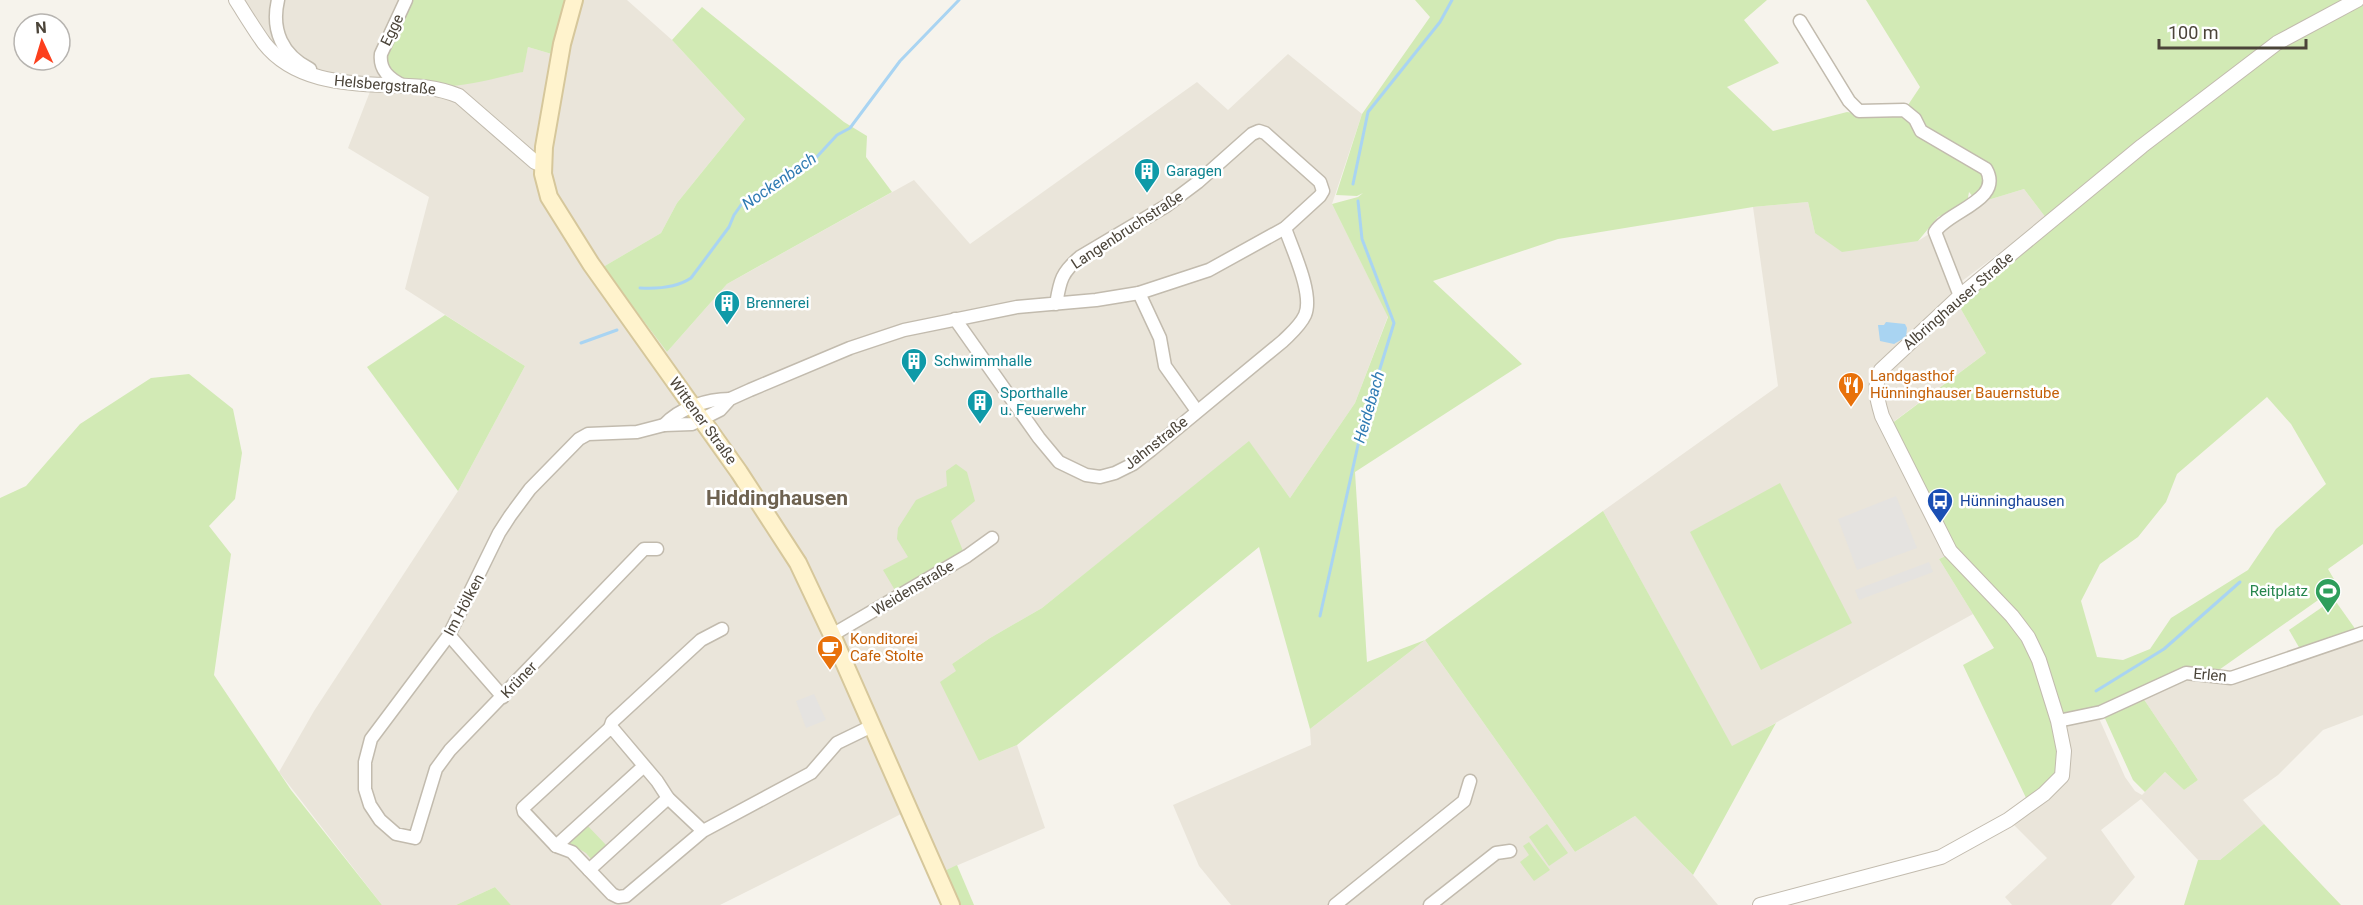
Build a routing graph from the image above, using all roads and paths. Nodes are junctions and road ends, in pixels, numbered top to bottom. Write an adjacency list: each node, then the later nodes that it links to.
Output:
1 (236, 0): 7 (street, Helsbergstraße)
2 (279, 0): 7 (street)
3 (406, 0): 8 (street, Egge)
4 (574, 0): 9 (main road, Wittener Straße)
5 (2357, 0): 12 (street, Albringhauser Straße)
6 (1800, 21): 12 (street)
7 (329, 80): 8 (street, Helsbergstraße)
8 (404, 86): 9 (street, Helsbergstraße)
9 (543, 165): 16 (main road, Wittener Straße)
10 (1285, 228): 11 (street, Langenbruchstraße); 13 (street, Langenbruchstraße); 15 (street, Jahnstraße)
11 (1139, 293): 13 (street, Langenbruchstraße); 15 (street)
12 (1960, 296): 24 (street, Albringhauser Straße)
13 (1056, 304): 14 (street, Langenbruchstraße)
14 (955, 319): 15 (street, Jahnstraße); 16 (street, Langenbruchstraße)
15 (1197, 411)
16 (698, 414): 21 (street, Im Hölken); 22 (main road, Wittener Straße)
17 (992, 538): 22 (street, Weidenstraße)
18 (657, 549): 23 (street, Krüner)
19 (722, 629): 26 (street)
20 (2363, 633): 24 (street, Erlen)
21 (449, 635): 23 (street); 31 (street, Im Hölken)
22 (832, 635): 25 (main road, Wittener Straße)
23 (503, 696): 31 (street, Krüner)
24 (2058, 721): 38 (street, Albringhauser Straße)
25 (872, 726): 30 (street); 35 (main road, Wittener Straße)
26 (610, 728): 27 (street); 32 (street)
27 (644, 766): 29 (street); 32 (street)
28 (1470, 781): 36 (street)
29 (668, 798): 30 (street); 34 (street)
30 (703, 831): 34 (street)
31 (415, 838)
32 (556, 846): 34 (street)
33 (1510, 851): 37 (street)
34 (589, 870)
35 (951, 905)
36 (1335, 905)
37 (1430, 905)
38 (1760, 905)

